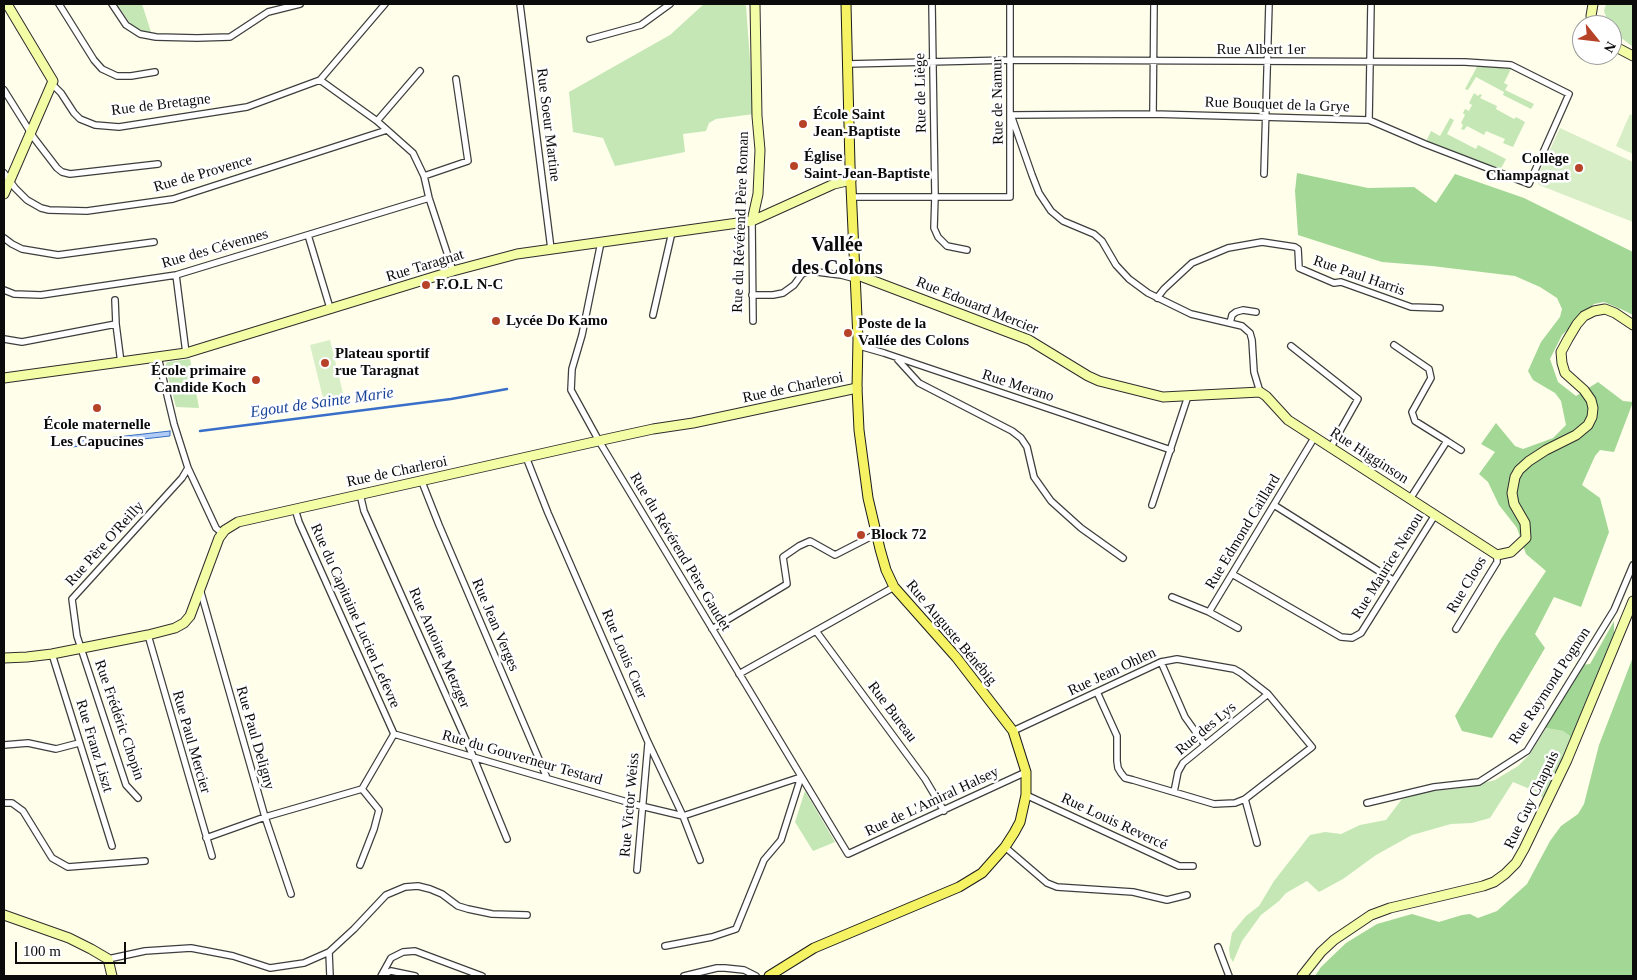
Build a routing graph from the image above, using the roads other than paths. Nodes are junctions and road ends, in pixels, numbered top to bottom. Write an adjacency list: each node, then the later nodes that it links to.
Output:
1 (7, 4): 26 (street, Rue de Bretagne)
2 (59, 4): 23 (street)
3 (112, 4): 4 (street)
4 (300, 4)
5 (385, 4): 25 (street)
6 (520, 4): 51 (street, Rue Soeur Martine)
7 (670, 4): 15 (street)
8 (755, 4): 45 (street, Rue du Révérend Père Roman)
9 (846, 4): 21 (main road, Rue Auguste Bénébig)
10 (932, 4): 19 (street, Rue de Liège)
11 (1010, 4): 16 (street, Rue de Namur)
12 (1154, 4): 17 (street)
13 (1269, 4): 18 (street)
14 (1372, 4): 20 (street)
15 (590, 39)
16 (1010, 60): 17 (street, Rue Albert 1er); 19 (street, Rue Albert 1er); 29 (street, Rue de Namur)
17 (1154, 62): 18 (street, Rue Albert 1er); 28 (street)
18 (1268, 62): 20 (street, Rue Albert 1er); 30 (street)
19 (932, 63): 21 (street, Rue Albert 1er); 42 (street, Rue de Liège)
20 (1370, 63): 31 (street); 40 (street, Rue Albert 1er)
21 (847, 64): 39 (main road, Rue Auguste Bénébig)
22 (420, 71): 32 (street)
23 (155, 72)
24 (456, 79): 37 (street)
25 (320, 80): 26 (street, Rue de Bretagne); 32 (street)
26 (52, 84): 34 (street)
27 (4, 90): 34 (street)
28 (1153, 114): 29 (street, Rue Bouquet de la Grye); 30 (street, Rue Bouquet de la Grye)
29 (1011, 115): 42 (street, Rue de Namur); 58 (street)
30 (1266, 117): 31 (street, Rue Bouquet de la Grye); 36 (street)
31 (1369, 120): 40 (street, Rue Bouquet de la Grye)
32 (376, 121): 33 (street)
33 (387, 130): 37 (street); 38 (street, Rue de Provence)
34 (31, 134): 35 (street); 38 (street)
35 (158, 164)
36 (1264, 174)
37 (424, 176): 44 (street)
38 (7, 177): 41 (street)
39 (852, 180): 43 (main road, Rue Auguste Bénébig); 45 (street, Rue Taragnat)
40 (1530, 184)
41 (4, 194)
42 (935, 196): 43 (street); 52 (street, Rue de Liège)
43 (852, 197): 55 (main road, Rue Auguste Bénébig)
44 (429, 198): 47 (street, Rue des Cévennes); 53 (street)
45 (752, 221): 46 (street, Rue Taragnat); 57 (street, Rue du Révérend Père Roman)
46 (672, 232): 50 (street, Rue Taragnat); 63 (street)
47 (308, 235): 54 (street, Rue des Cévennes); 60 (street)
48 (4, 238): 49 (street)
49 (154, 242)
50 (601, 242): 51 (street, Rue Taragnat); 81 (street, Rue du Révérend Père Gaudet)
51 (551, 249): 53 (street, Rue Taragnat)
52 (967, 250)
53 (453, 271): 60 (street, Rue Taragnat)
54 (176, 275): 56 (street, Rue des Cévennes); 72 (street)
55 (856, 276): 57 (street); 71 (main road, Rue Auguste Bénébig); 79 (street, Rue Edouard Mercier)
56 (4, 290)
57 (752, 295): 64 (street, Rue du Révérend Père Roman)
58 (1157, 298): 61 (street, Rue Paul Harris); 65 (street)
59 (115, 300): 66 (street)
60 (330, 308): 72 (street, Rue Taragnat)
61 (1440, 308)
62 (1256, 312): 65 (street)
63 (653, 315)
64 (753, 321)
65 (1230, 323): 78 (street)
66 (116, 324): 68 (street); 75 (street)
67 (1633, 325): 97 (street)
68 (4, 339)
69 (1394, 345): 82 (street)
70 (1291, 346): 83 (street)
71 (858, 347): 74 (street, Rue Merano); 77 (main road, Rue Auguste Bénébig)
72 (186, 353): 73 (street, Rue Taragnat)
73 (158, 357): 75 (street, Rue Taragnat); 87 (street)
74 (897, 358): 84 (street, Rue Merano); 98 (street)
75 (121, 363): 76 (street, Rue Taragnat)
76 (4, 378)
77 (857, 388): 81 (street, Rue de Charleroi); 96 (main road, Rue Auguste Bénébig)
78 (1260, 392): 79 (street, Rue Edouard Mercier); 80 (street, Rue Higginson)
79 (1188, 396): 84 (street)
80 (1314, 438): 83 (street, Rue Higginson); 92 (street, Rue Edmond Caillard)
81 (599, 441): 86 (street, Rue de Charleroi); 109 (street, Rue du Révérend Père Gaudet)
82 (1447, 441): 85 (street); 90 (street)
83 (1331, 447): 90 (street, Rue Higginson)
84 (1171, 450): 91 (street)
85 (1461, 450)
86 (526, 457): 88 (street, Rue de Charleroi); 121 (street, Rue Louis Cuer)
87 (188, 468): 95 (street); 112 (street, Rue Père O'Reilly)
88 (422, 482): 89 (street, Rue de Charleroi); 128 (street, Rue Jean Verges)
89 (360, 494): 93 (street, Rue de Charleroi); 125 (street, Rue Antoine Metzger)
90 (1410, 499): 94 (street, Rue Higginson)
91 (1152, 505)
92 (1274, 505): 100 (street, Rue Edmond Caillard); 101 (street)
93 (295, 508): 95 (street, Rue de Charleroi); 120 (street, Rue du Capitaine Lucien Lefevre)
94 (1435, 515): 97 (street, Rue Higginson); 101 (street, Rue Maurice Nenou)
95 (222, 533): 102 (street)
96 (876, 534): 103 (main road, Rue Auguste Bénébig); 109 (street)
97 (1497, 554): 108 (street, Rue Cloos)
98 (1123, 558)
99 (1633, 565): 135 (street, Rue Raymond Pognon)
100 (1232, 574): 101 (street, Rue Maurice Nenou); 106 (street, Rue Edmond Caillard)
101 (1393, 580)
102 (200, 587): 111 (street); 139 (street, Rue Paul Deligny)
103 (894, 587): 110 (street); 119 (main road, Rue Auguste Bénébig)
104 (1172, 597): 106 (street)
105 (1633, 601): 169 (street, Rue Guy Chapuis)
106 (1209, 612): 107 (street, Rue Edmond Caillard)
107 (1238, 628)
108 (1456, 628)
109 (712, 629): 116 (street, Rue du Révérend Père Gaudet)
110 (816, 631): 116 (street); 137 (street, Rue Bureau)
111 (148, 635): 112 (street); 140 (street, Rue Paul Mercier)
112 (81, 648): 113 (street); 132 (street, Rue Frédéric Chopin)
113 (52, 654): 114 (street); 122 (street, Rue Franz Liszt)
114 (4, 658)
115 (1161, 662): 117 (street, Rue Jean Ohlen); 118 (street, Rue Jean Ohlen); 124 (street)
116 (739, 674): 127 (street, Rue du Révérend Père Gaudet)
117 (1097, 692): 119 (street, Rue Jean Ohlen); 130 (street)
118 (1268, 694): 124 (street, Rue des Lys); 133 (street, Rue Jean Ohlen)
119 (1013, 731): 126 (main road, Rue Auguste Bénébig)
120 (394, 734): 125 (street, Rue du Gouverneur Testard); 129 (street)
121 (648, 742): 136 (street, Rue Victor Weiss); 138 (street, Rue Louis Cuer)
122 (79, 743): 123 (street); 143 (street, Rue Franz Liszt)
123 (4, 745)
124 (1205, 745): 130 (street, Rue des Lys)
125 (473, 756): 128 (street, Rue du Gouverneur Testard); 141 (street, Rue Antoine Metzger)
126 (1026, 772): 131 (main road, Rue Auguste Bénébig); 137 (street, Rue de L'Amiral Halsey)
127 (801, 777): 138 (street); 145 (street, Rue du Révérend Père Gaudet); 156 (street)
128 (547, 778): 136 (street, Rue du Gouverneur Testard)
129 (362, 789): 139 (street); 149 (street)
130 (1174, 792): 133 (street)
131 (1026, 795): 144 (main road, Rue Auguste Bénébig); 150 (street, Rue Louis Revercé)
132 (138, 798)
133 (1245, 799): 142 (street)
134 (4, 803): 148 (street)
135 (1367, 803)
136 (641, 806): 138 (street, Rue du Gouverneur Testard); 151 (street, Rue Victor Weiss)
137 (944, 811): 145 (street, Rue de L'Amiral Halsey)
138 (683, 816): 147 (street, Rue Louis Cuer)
139 (265, 817): 140 (street); 152 (street, Rue Paul Deligny)
140 (206, 838): 146 (street, Rue Paul Mercier)
141 (507, 839)
142 (1257, 843)
143 (112, 846)
144 (1006, 848): 153 (street); 167 (main road, Rue Auguste Bénébig)
145 (848, 854)
146 (212, 856)
147 (700, 860)
148 (145, 861)
149 (360, 865)
150 (1193, 866)
151 (637, 870)
152 (291, 894)
153 (1187, 895)
154 (4, 915): 159 (street)
155 (527, 915): 158 (street)
156 (665, 946)
157 (1218, 947): 168 (street)
158 (329, 952): 159 (street); 161 (street)
159 (108, 959): 160 (street)
160 (112, 976)
161 (330, 976)
162 (380, 976): 163 (street); 164 (street)
163 (415, 976)
164 (482, 976)
165 (684, 976): 166 (street)
166 (756, 976)
167 (769, 976)
168 (1229, 976)
169 (1302, 976)

